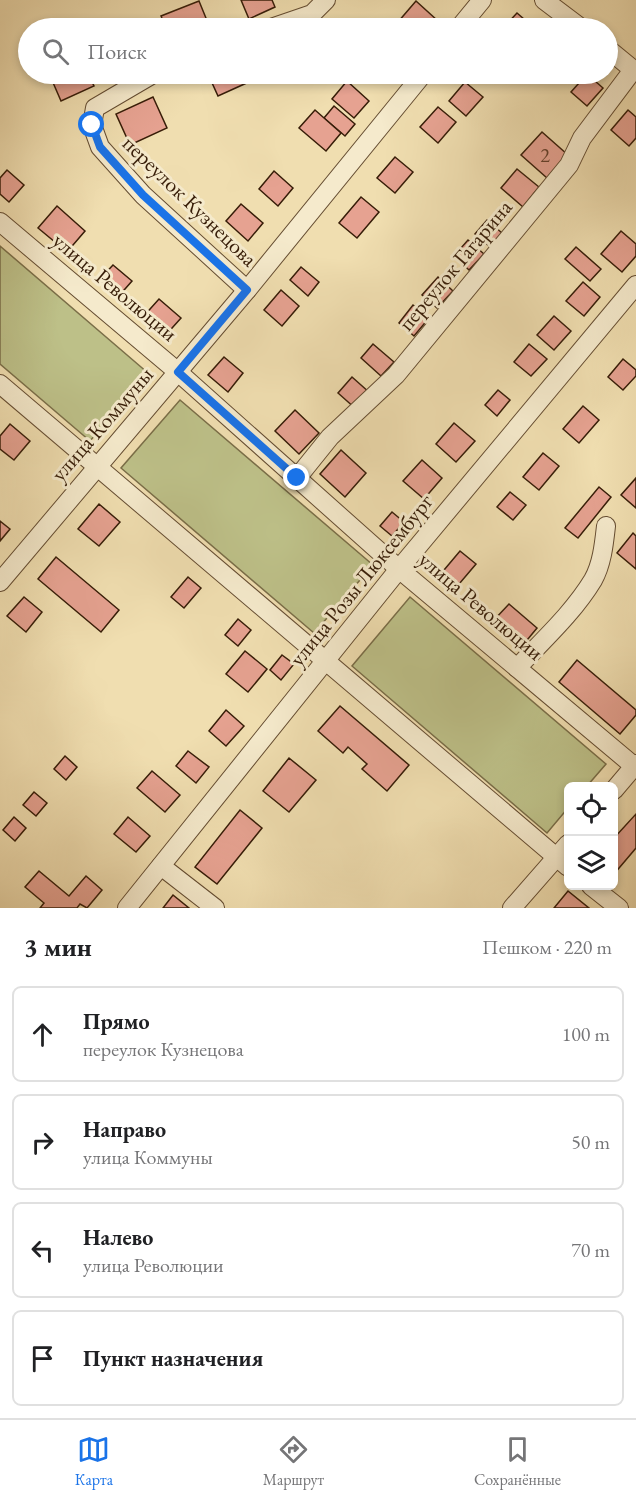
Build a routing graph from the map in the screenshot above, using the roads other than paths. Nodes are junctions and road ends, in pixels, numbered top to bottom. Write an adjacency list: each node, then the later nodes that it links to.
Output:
1 (326, 0): 4 (street)
2 (482, 0): 5 (street)
3 (544, 0): 6 (street)
4 (300, 18)
5 (467, 18)
6 (567, 18)
7 (618, 57): 8 (street)
8 (635, 71): 17 (street, переулок Гагарина)
9 (136, 84): 13 (street, переулок Кузнецова)
10 (415, 84): 13 (street, улица Коммуны)
11 (0, 222): 14 (street, улица Революции)
12 (636, 285): 19 (street, улица Розы Люксембург)
13 (247, 290): 14 (street, улица Коммуны)
14 (178, 372): 16 (street, улица Коммуны); 17 (street, улица Революции)
15 (0, 384): 16 (street)
16 (96, 467): 20 (street, улица Коммуны); 21 (street)
17 (297, 478): 19 (street, улица Революции)
18 (606, 526): 22 (street)
19 (399, 569): 21 (street, улица Розы Люксембург); 22 (street, улица Революции)
20 (0, 582)
21 (327, 661): 25 (street); 27 (street, улица Розы Люксембург)
22 (517, 668): 23 (street, улица Революции)
23 (635, 765): 24 (street)
24 (618, 785)
25 (564, 855)
26 (564, 857): 31 (street)
27 (161, 866): 29 (street, улица Розы Люксембург); 30 (street)
28 (597, 890): 32 (street)
29 (127, 908)
30 (214, 908)
31 (512, 908)
32 (619, 908)

